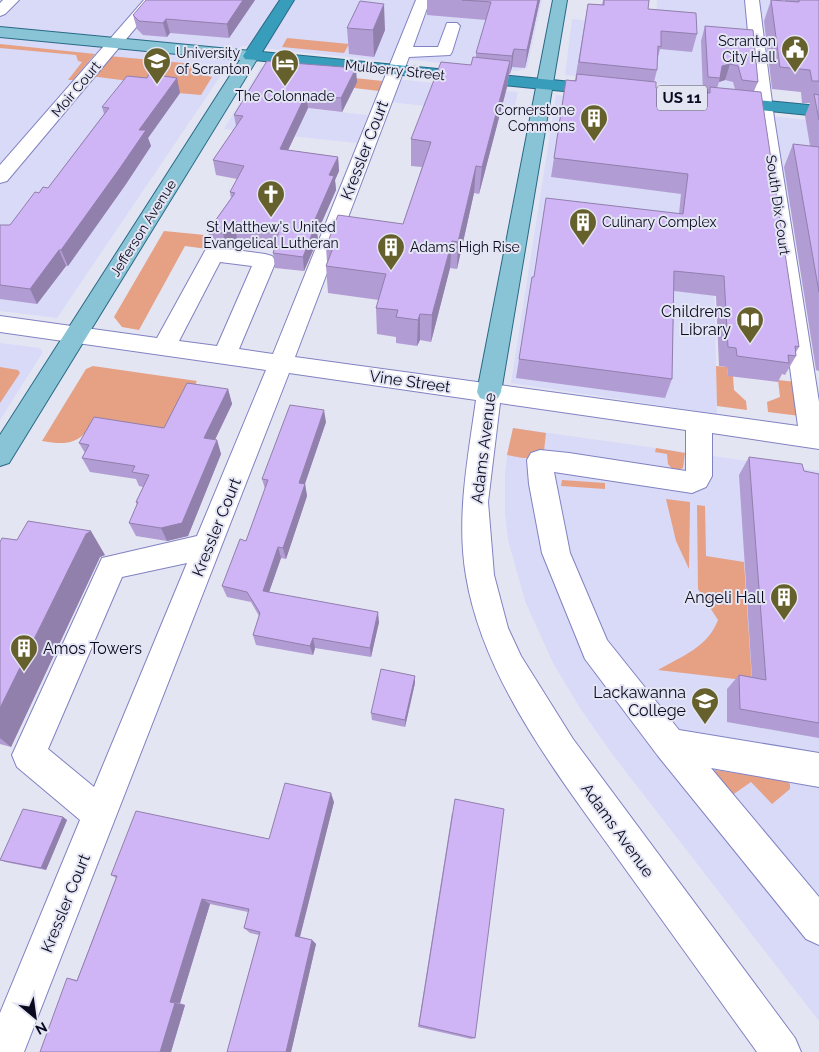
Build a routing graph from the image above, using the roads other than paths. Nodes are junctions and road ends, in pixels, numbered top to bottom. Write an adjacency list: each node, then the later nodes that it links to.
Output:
1 (12, 0): 7 (street)
2 (152, 0): 10 (street, Moir Court)
3 (287, 0): 11 (highway, Jefferson Avenue)
4 (422, 0): 12 (street, Kressler Court)
5 (560, 0): 13 (main road, Adams Avenue)
6 (752, 0): 16 (street, South Dix Court)
7 (0, 11)
8 (452, 26): 12 (street)
9 (0, 32): 10 (main road, Mulberry Street)
10 (114, 43): 11 (main road, Mulberry Street); 18 (street, Moir Court)
11 (250, 56): 12 (highway, Mulberry Street); 20 (main road, Jefferson Avenue)
12 (398, 61): 13 (highway, Mulberry Street); 23 (street, Kressler Court)
13 (544, 85): 14 (highway, Mulberry Street); 24 (main road, Adams Avenue)
14 (622, 92)
15 (707, 100): 16 (highway, US 11)
16 (763, 106): 17 (highway, US 11); 26 (street, South Dix Court)
17 (819, 111)
18 (0, 177)
19 (0, 324): 20 (street, Vine Street)
20 (76, 335): 21 (street, Vine Street); 27 (main road, Jefferson Avenue)
21 (164, 347): 22 (street, Vine Street); 22 (street)
22 (225, 356): 23 (street, Vine Street)
23 (281, 363): 24 (street, Vine Street); 28 (street, Kressler Court)
24 (489, 392): 25 (street, Vine Street); 34 (street, Adams Avenue)
25 (699, 422): 26 (street, Vine Street); 29 (street)
26 (815, 439)
27 (0, 456)
28 (208, 546): 31 (street, Kressler Court); 31 (street)
29 (670, 744): 30 (street); 32 (street)
30 (819, 770)
31 (100, 816): 33 (street, Kressler Court)
32 (819, 926)
33 (4, 1052)
34 (781, 1052)

